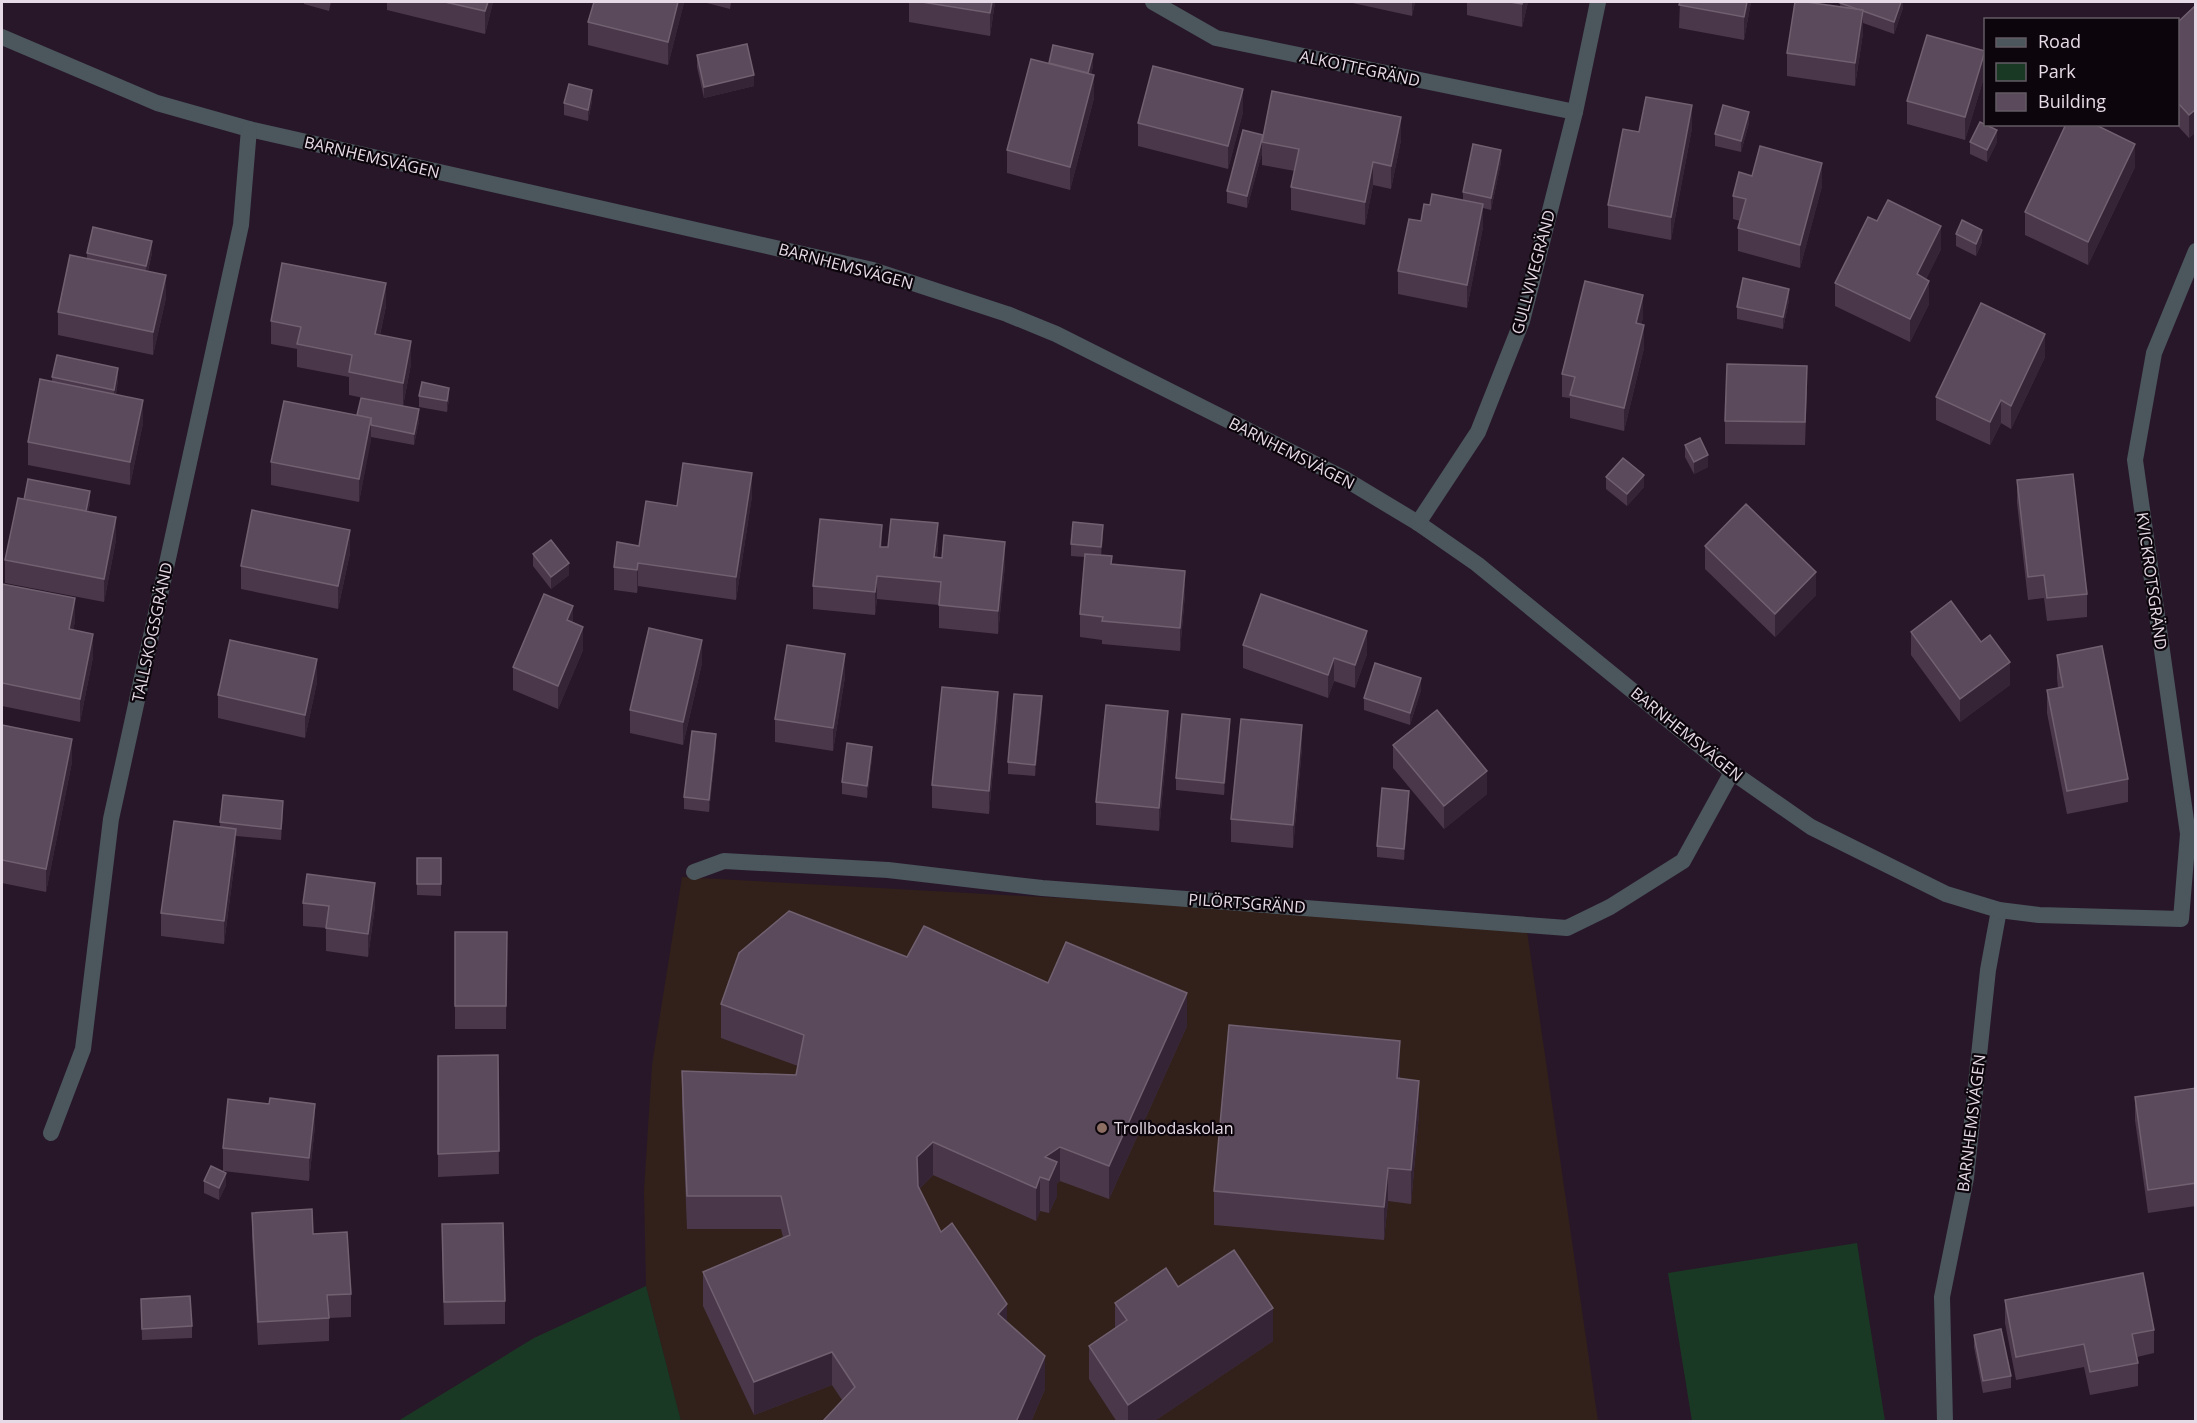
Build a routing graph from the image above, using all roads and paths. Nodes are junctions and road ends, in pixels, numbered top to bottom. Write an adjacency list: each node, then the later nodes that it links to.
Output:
1 (1153, 2): 4 (street, ALKOTTEGRÄND)
2 (1598, 2): 4 (street, GULLVIVEGRÄND)
3 (2, 37): 5 (street, BARNHEMSVÄGEN)
4 (1575, 112): 7 (street, GULLVIVEGRÄND)
5 (249, 129): 7 (street, BARNHEMSVÄGEN); 12 (street, TALLSKOGSGRÄND)
6 (2196, 251): 11 (street, KVICKROTSGRÄND)
7 (1418, 523): 8 (street, BARNHEMSVÄGEN)
8 (1732, 771): 9 (street, PILÖRTSGRÄND); 10 (street, BARNHEMSVÄGEN)
9 (694, 872)
10 (1999, 910): 11 (street, KVICKROTSGRÄND); 13 (street, BARNHEMSVÄGEN)
11 (2188, 920)
12 (51, 1133)
13 (1945, 1422)

